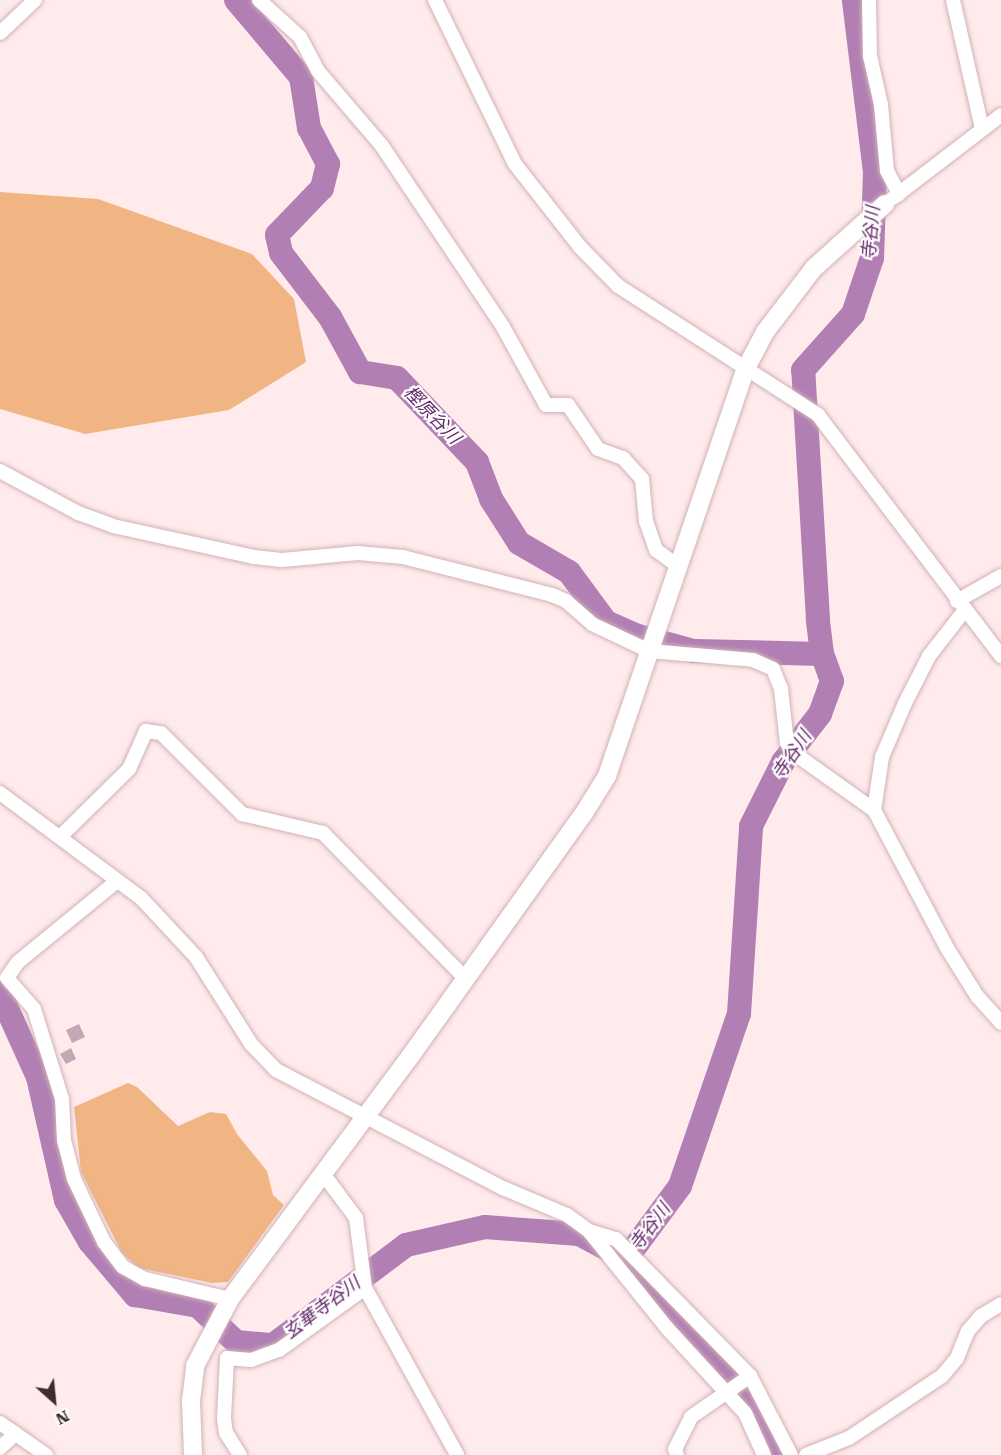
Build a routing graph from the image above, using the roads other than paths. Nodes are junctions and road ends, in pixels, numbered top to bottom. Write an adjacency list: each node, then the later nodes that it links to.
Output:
1 (35, 0): 6 (street)
2 (259, 0): 12 (street)
3 (435, 0): 10 (street)
4 (869, 0): 9 (street)
5 (953, 0): 8 (street)
6 (2, 25)
7 (1001, 115): 8 (street)
8 (982, 129): 9 (street)
9 (892, 199): 10 (street)
10 (745, 370): 12 (street); 14 (street)
11 (0, 471): 15 (street)
12 (679, 567): 15 (street)
13 (1001, 576): 14 (street)
14 (961, 606): 16 (street); 18 (street)
15 (649, 651): 18 (street); 22 (street)
16 (1001, 656)
17 (1, 792): 19 (street)
18 (874, 810): 23 (street)
19 (62, 835): 20 (street); 22 (street)
20 (117, 881): 21 (street); 24 (street)
21 (3, 978): 29 (street)
22 (465, 978): 24 (street)
23 (1001, 1023)
24 (365, 1115): 25 (street); 26 (street)
25 (324, 1175): 27 (street); 29 (street)
26 (589, 1231): 30 (street); 31 (street)
27 (365, 1288): 37 (street); 38 (street)
28 (1001, 1304): 42 (street)
29 (226, 1307): 36 (street)
30 (750, 1376): 31 (street); 41 (street)
31 (726, 1392): 39 (street); 40 (street)
32 (0, 1423): 33 (street)
33 (15, 1434): 34 (street); 35 (street)
34 (0, 1448)
35 (46, 1455)
36 (193, 1455)
37 (240, 1455)
38 (458, 1455)
39 (677, 1455)
40 (765, 1455)
41 (791, 1455)
42 (806, 1455)

